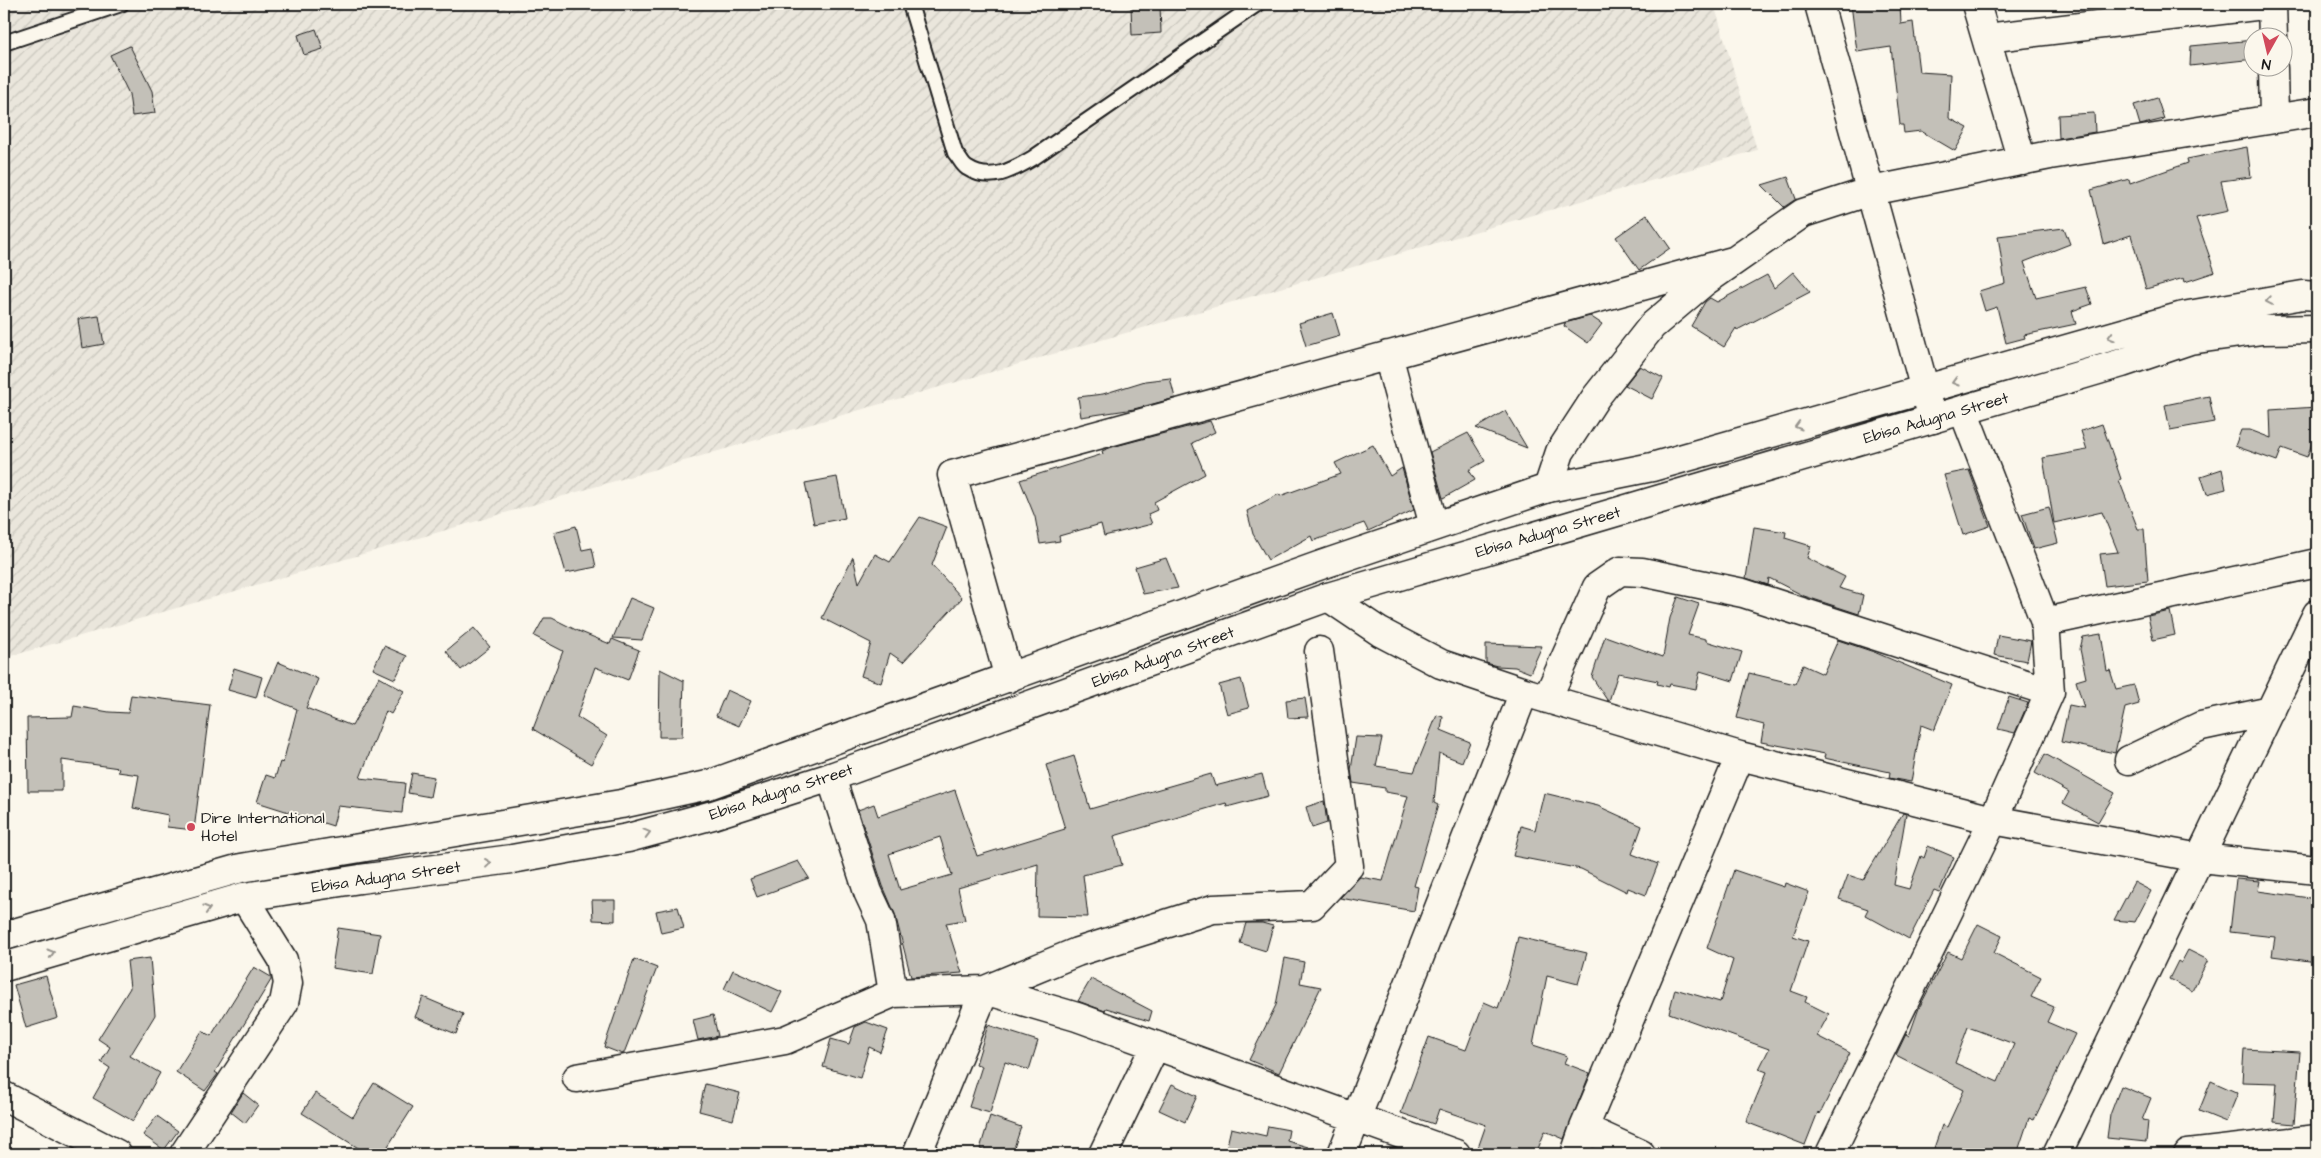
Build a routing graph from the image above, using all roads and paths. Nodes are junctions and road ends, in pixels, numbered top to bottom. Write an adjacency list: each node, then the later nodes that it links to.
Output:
1 (121, 4): 9 (lane)
2 (910, 4): 3 (lane)
3 (1257, 4)
4 (1819, 4): 14 (street)
5 (1976, 4): 8 (street)
6 (2272, 4): 7 (street); 8 (street)
7 (2273, 28)
8 (1986, 38): 13 (street)
9 (4, 43)
10 (2273, 78): 12 (street)
11 (2317, 112): 12 (street)
12 (2274, 119): 13 (street)
13 (2022, 161): 14 (street)
14 (1871, 191): 15 (street); 19 (street)
15 (1733, 261): 18 (street); 22 (street)
16 (2317, 296): 19 (street, Ebisa Adugna Street, one-way to 19)
17 (2317, 329): 20 (street, Ebisa Adugna Street)
18 (1388, 355): 23 (street); 29 (street)
19 (1926, 390): 21 (street); 22 (street, Ebisa Adugna Street, one-way to 22)
20 (1963, 410): 21 (street, Ebisa Adugna Street); 27 (street)
21 (1933, 419): 25 (street, Ebisa Adugna Street)
22 (1548, 488): 23 (street, Ebisa Adugna Street)
23 (1434, 526): 29 (street, Ebisa Adugna Street)
24 (2317, 563): 27 (street)
25 (1328, 597): 31 (street); 35 (street, Ebisa Adugna Street)
26 (2317, 614): 32 (street)
27 (2045, 622): 30 (street)
28 (1319, 651): 42 (street)
29 (1009, 678): 40 (street, Ebisa Adugna Street)
30 (2050, 692): 31 (street); 36 (street)
31 (1536, 696): 33 (street); 47 (street)
32 (2271, 711): 34 (street); 37 (street)
33 (1740, 756): 36 (street); 48 (street)
34 (2129, 760)
35 (831, 776): 39 (street, Ebisa Adugna Street, one-way to 35); 43 (street)
36 (1993, 820): 37 (street); 58 (street)
37 (2200, 858): 38 (street); 59 (street)
38 (2317, 870)
39 (244, 898): 41 (street, Ebisa Adugna Street, one-way to 39); 51 (street)
40 (4, 936)
41 (4, 967)
42 (985, 990): 43 (street); 44 (street); 52 (street)
43 (893, 993): 45 (street)
44 (1155, 1046): 47 (street); 53 (street)
45 (577, 1078)
46 (4, 1096): 50 (street)
47 (1356, 1118): 54 (street); 55 (street)
48 (1584, 1128): 56 (street); 57 (street)
49 (2317, 1139): 60 (street)
50 (117, 1154)
51 (184, 1154)
52 (917, 1154)
53 (1103, 1154)
54 (1342, 1154)
55 (1456, 1154)
56 (1575, 1154)
57 (1641, 1154)
58 (1830, 1154)
59 (2057, 1154)
60 (2188, 1154)

